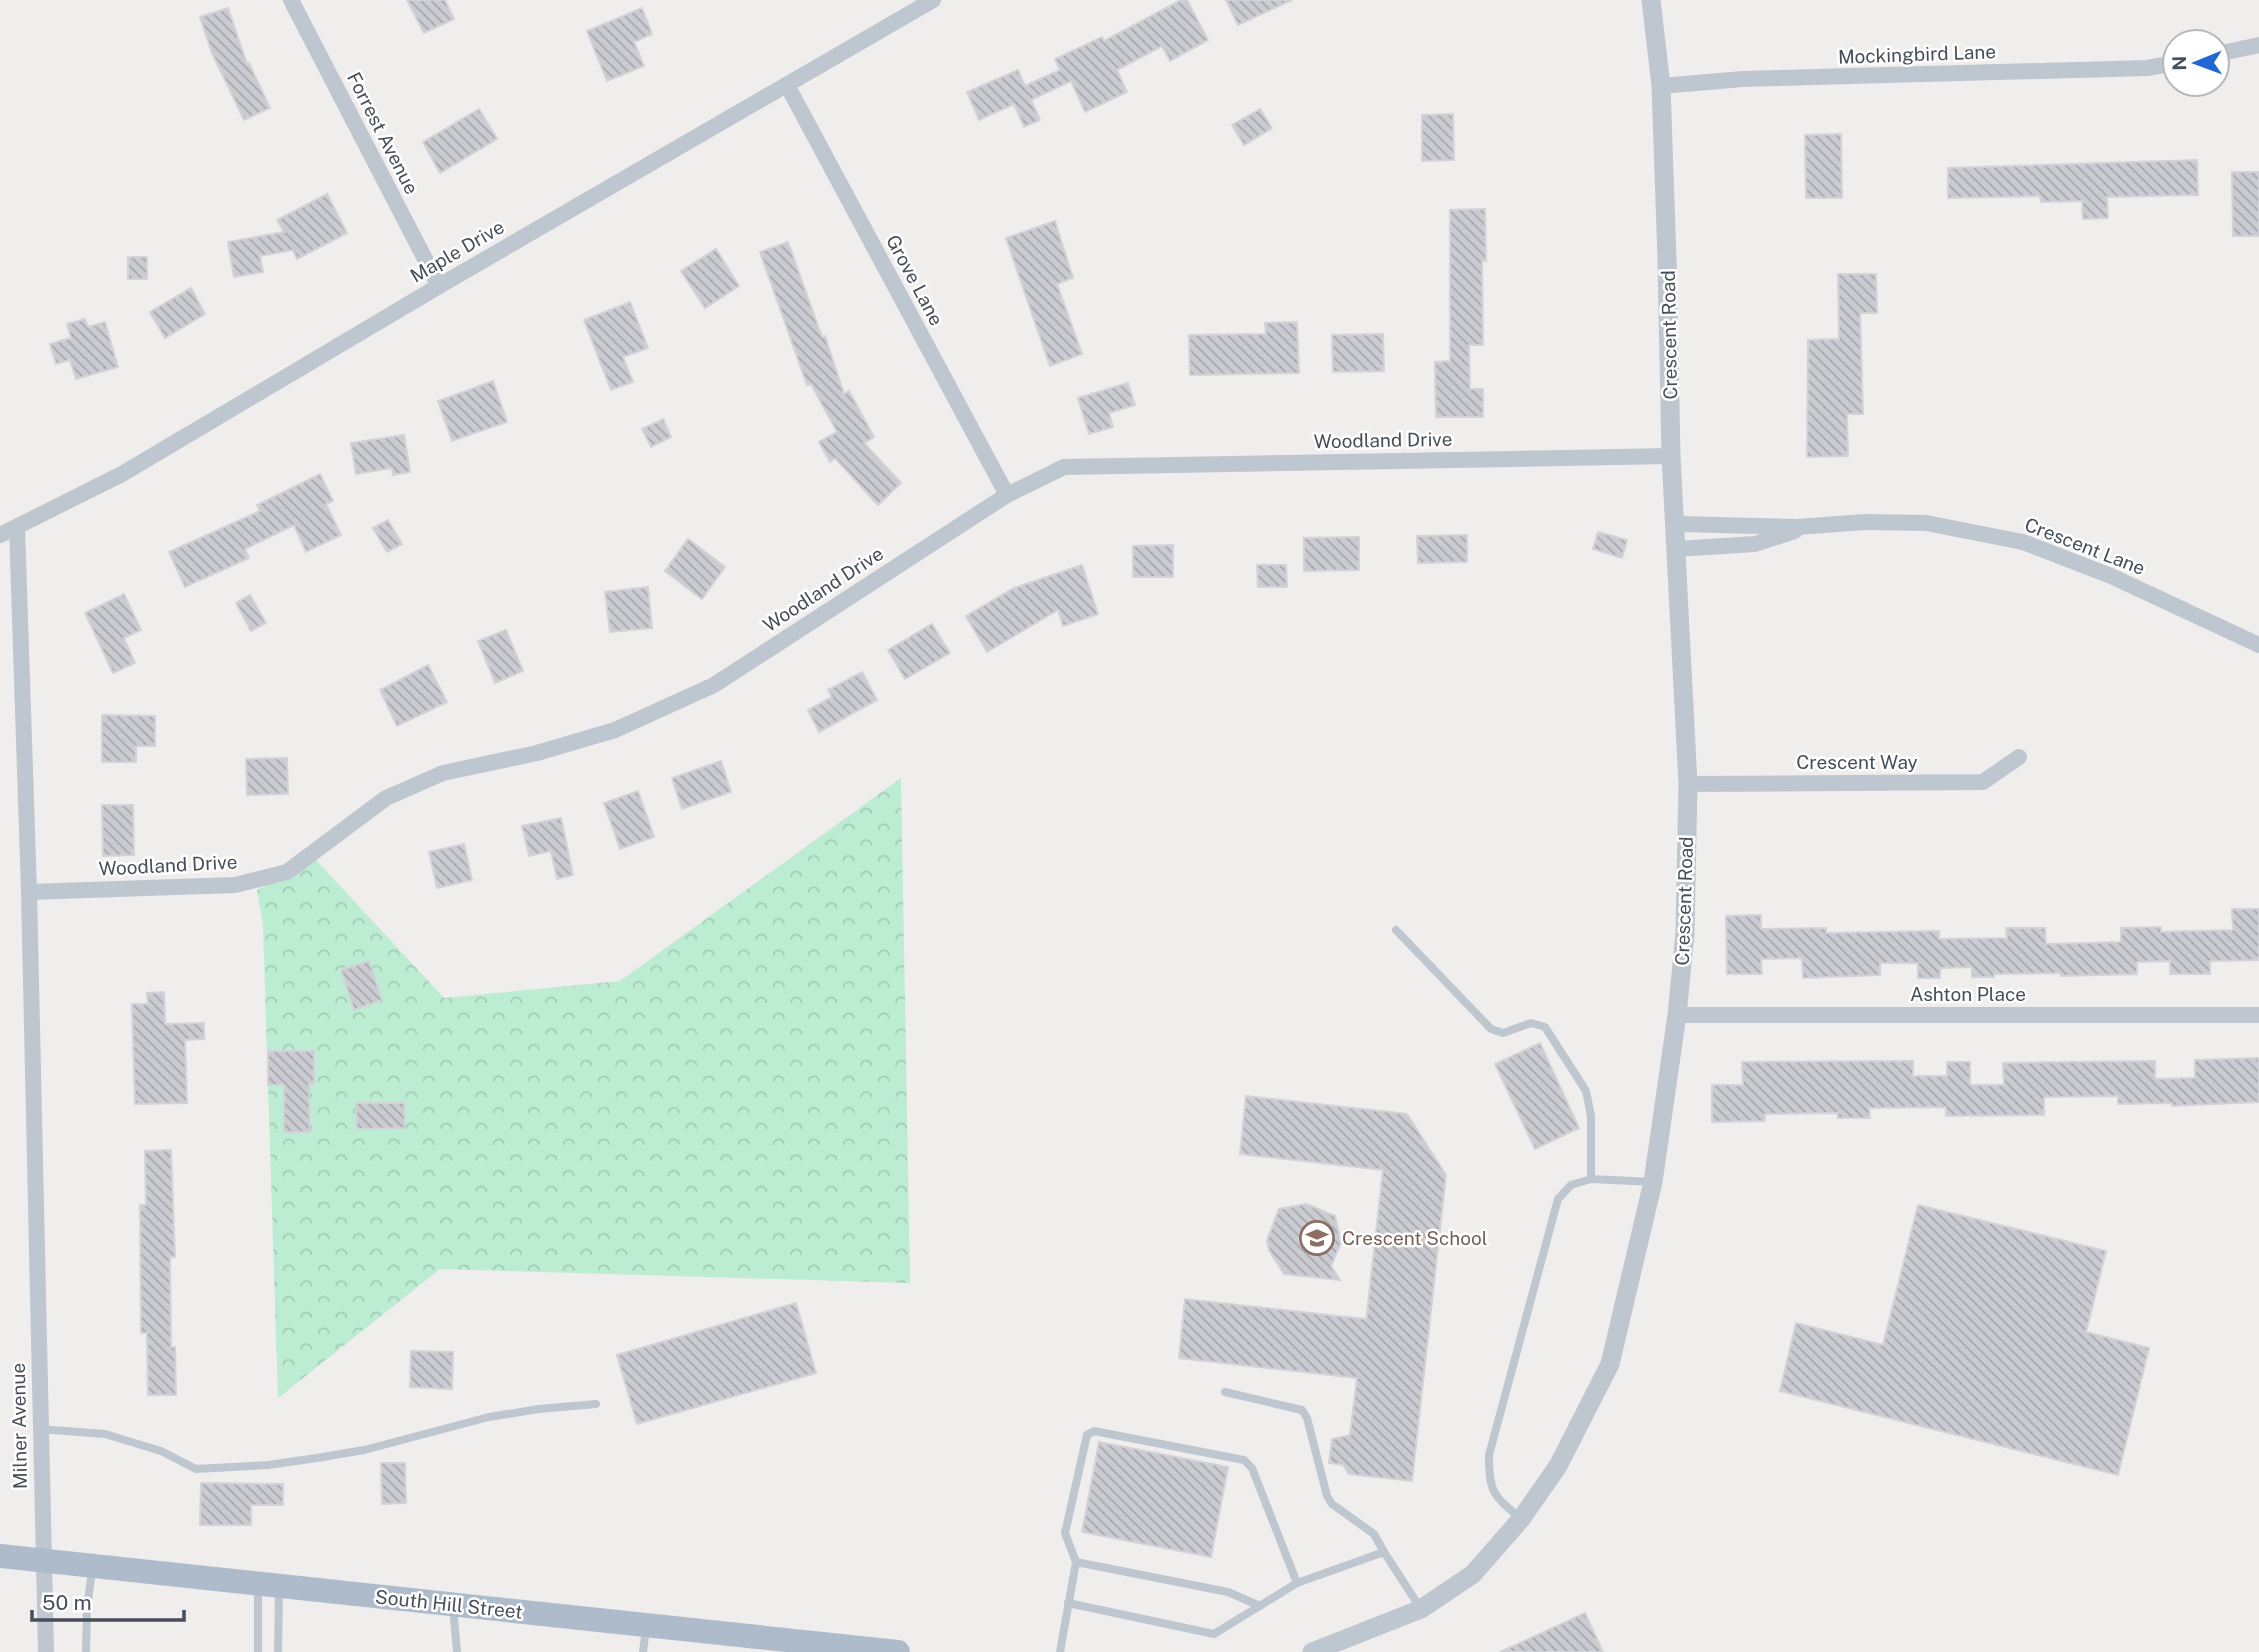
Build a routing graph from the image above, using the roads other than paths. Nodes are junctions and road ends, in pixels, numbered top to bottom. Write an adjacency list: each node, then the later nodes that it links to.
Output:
1 (290, 0): 9 (street, Forrest Avenue)
2 (933, 0): 7 (street, Maple Drive)
3 (1651, 0): 8 (street, Crescent Road)
4 (2259, 45): 5 (street)
5 (2231, 51)
6 (2161, 65): 8 (street, Mockingbird Lane)
7 (787, 86): 9 (street, Maple Drive); 11 (street, Grove Lane)
8 (1661, 86): 10 (street, Crescent Road)
9 (439, 286): 14 (street, Maple Drive)
10 (1671, 456): 11 (street, Woodland Drive); 12 (street, Crescent Road)
11 (1007, 495): 20 (street, Woodland Drive)
12 (1676, 524): 13 (street, Crescent Lane); 16 (street, Crescent Road)
13 (1811, 526): 16 (street); 17 (street, Crescent Lane)
14 (17, 527): 15 (street, Maple Drive); 20 (street, Milner Avenue)
15 (0, 534)
16 (1677, 549): 19 (street, Crescent Road)
17 (2259, 645)
18 (2019, 757): 19 (street, Crescent Way)
19 (1688, 784): 22 (street, Crescent Road)
20 (29, 892): 28 (street, Milner Avenue)
21 (1396, 930): 24 (lane)
22 (1678, 1014): 23 (street, Ashton Place); 25 (street, Crescent Road)
23 (2259, 1016)
24 (1591, 1179): 25 (lane); 29 (lane)
25 (1653, 1182): 29 (street, Crescent Road)
26 (1225, 1392): 30 (lane)
27 (596, 1404): 28 (lane)
28 (40, 1429): 32 (street, Milner Avenue)
29 (1521, 1519): 40 (street, Crescent Road)
30 (1384, 1552): 35 (lane); 40 (lane)
31 (0, 1556): 32 (main road, South Hill Street)
32 (43, 1562): 34 (main road, South Hill Street); 42 (street, Milner Avenue)
33 (1076, 1562): 35 (lane); 37 (lane); 39 (lane)
34 (92, 1567): 36 (main road, South Hill Street); 43 (lane)
35 (1297, 1583): 39 (lane)
36 (269, 1586): 38 (main road, South Hill Street); 44 (lane); 45 (lane)
37 (1068, 1603): 39 (lane); 49 (lane)
38 (453, 1605): 41 (main road, South Hill Street); 46 (lane)
39 (1260, 1606)
40 (1421, 1609): 50 (street, Crescent Road)
41 (647, 1625): 47 (lane); 48 (main road, South Hill Street)
42 (46, 1652)
43 (86, 1652)
44 (258, 1652)
45 (278, 1652)
46 (457, 1652)
47 (643, 1652)
48 (898, 1652)
49 (1060, 1652)
50 (1312, 1652)

